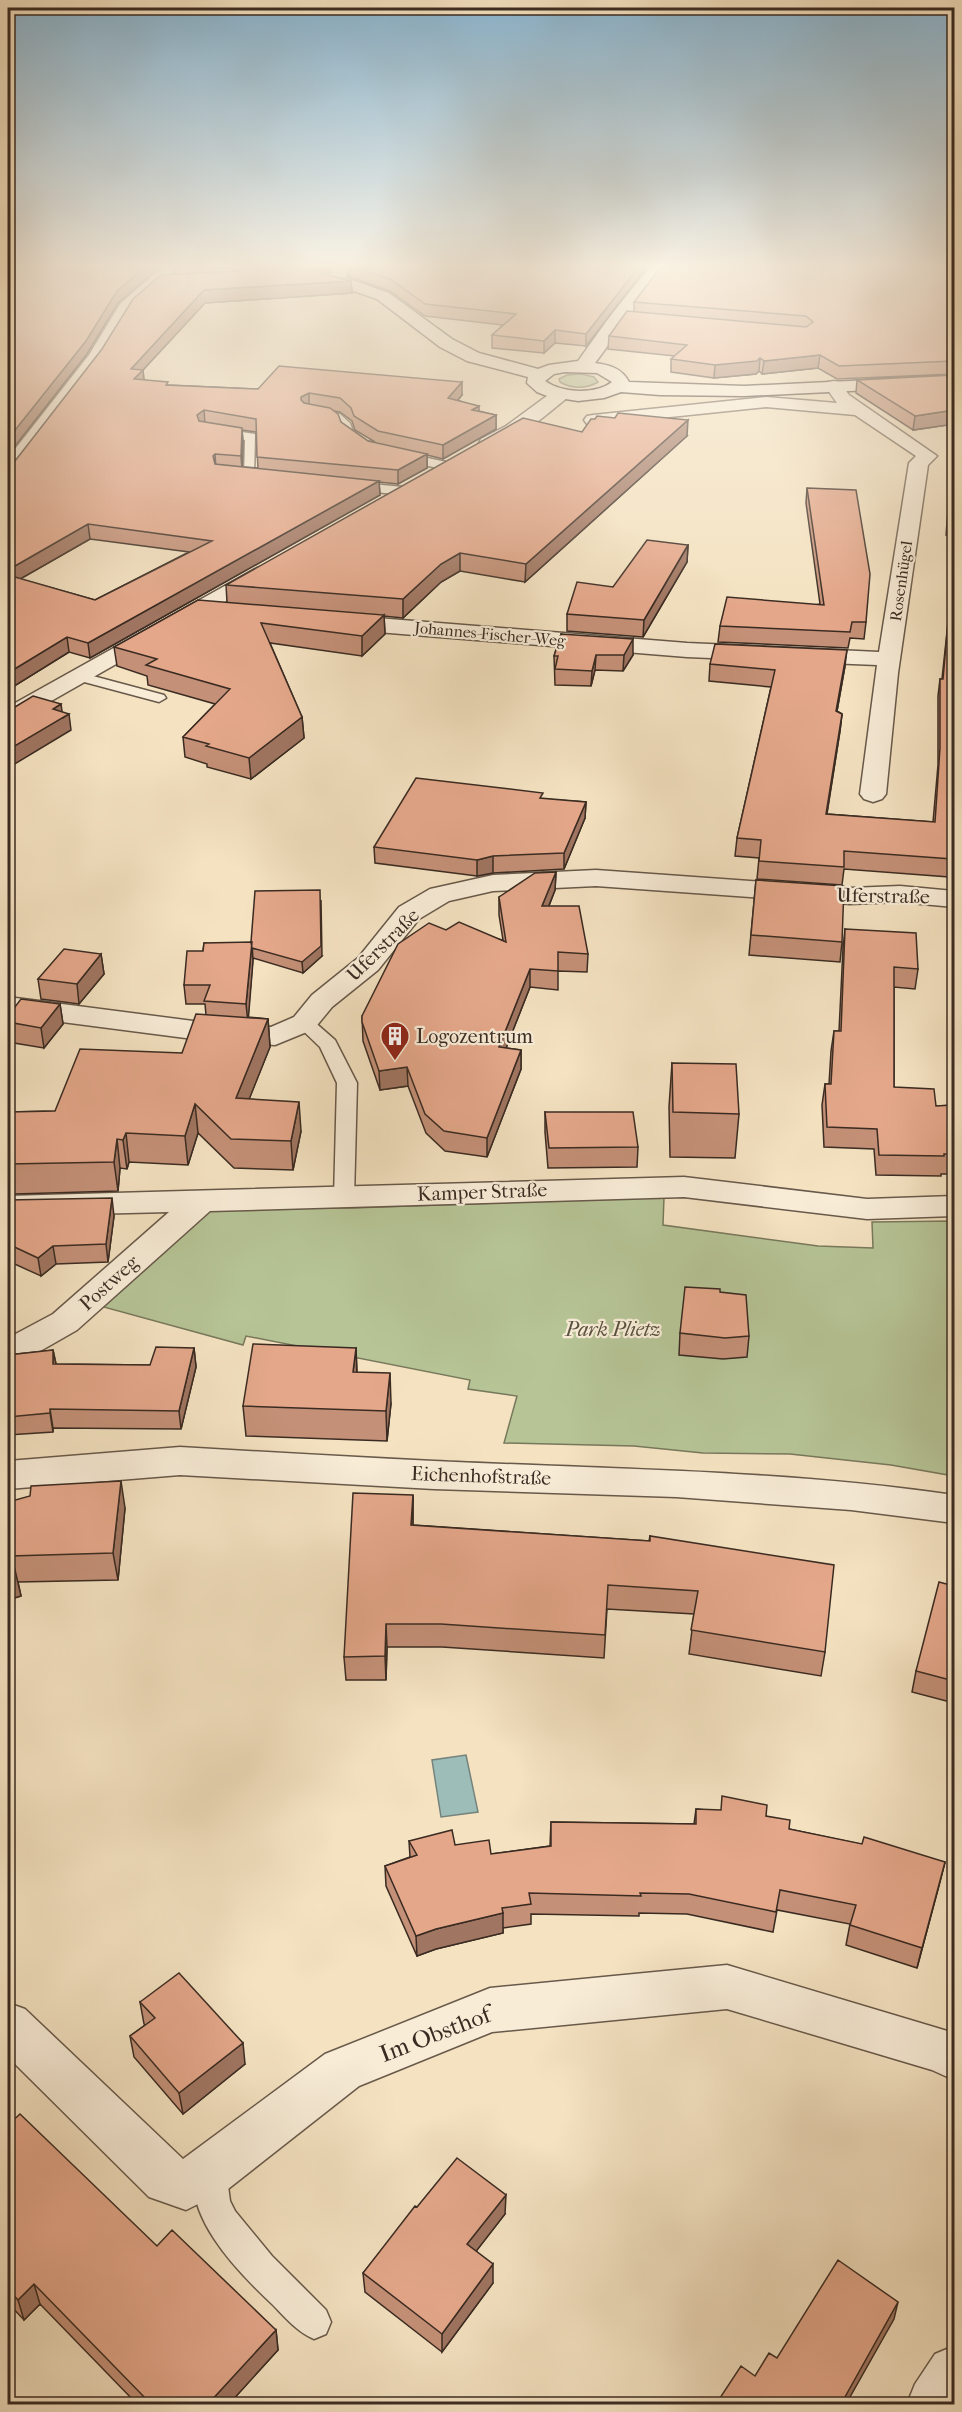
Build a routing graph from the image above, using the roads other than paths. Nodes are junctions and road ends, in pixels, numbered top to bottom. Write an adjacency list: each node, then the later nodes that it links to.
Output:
1 (78, 381): 13 (street)
2 (535, 381): 7 (street)
3 (621, 381): 5 (street)
4 (954, 381): 6 (street)
5 (618, 386): 6 (street); 7 (street)
6 (834, 386): 8 (street, Rosenhügel)
7 (561, 394): 12 (street)
8 (859, 410): 10 (street, Rosenhügel); 22 (street, Rosenhügel)
9 (309, 412): 12 (lane)
10 (593, 420)
11 (205, 430): 14 (lane)
12 (447, 466): 16 (street)
13 (8, 470)
14 (251, 476)
15 (333, 484): 16 (lane)
16 (404, 491): 17 (street)
17 (373, 509)
18 (282, 562): 19 (street)
19 (199, 610): 20 (street); 23 (street)
20 (233, 613)
21 (324, 621): 22 (street, Johannes-Fischer-Weg)
22 (889, 659): 26 (street, Rosenhügel)
23 (78, 676): 24 (lane); 25 (street)
24 (159, 698)
25 (8, 716)
26 (873, 794)
27 (954, 899): 29 (street, Uferstraße)
28 (8, 1006): 29 (street, Uferstraße)
29 (304, 1023): 30 (lane)
30 (345, 1198): 31 (street, Kamper Straße); 33 (street, Kamper Straße)
31 (202, 1200): 32 (street, Kamper Straße); 34 (street, Postweg)
32 (8, 1206)
33 (954, 1206)
34 (8, 1353)
35 (8, 1475): 36 (street, Eichenhofstraße)
36 (954, 1509)
37 (8, 2025): 39 (street, Im Obsthof)
38 (954, 2057): 39 (street, Im Obsthof)
39 (210, 2171): 40 (lane)
40 (314, 2322)
41 (954, 2373): 42 (street)
42 (935, 2404)

